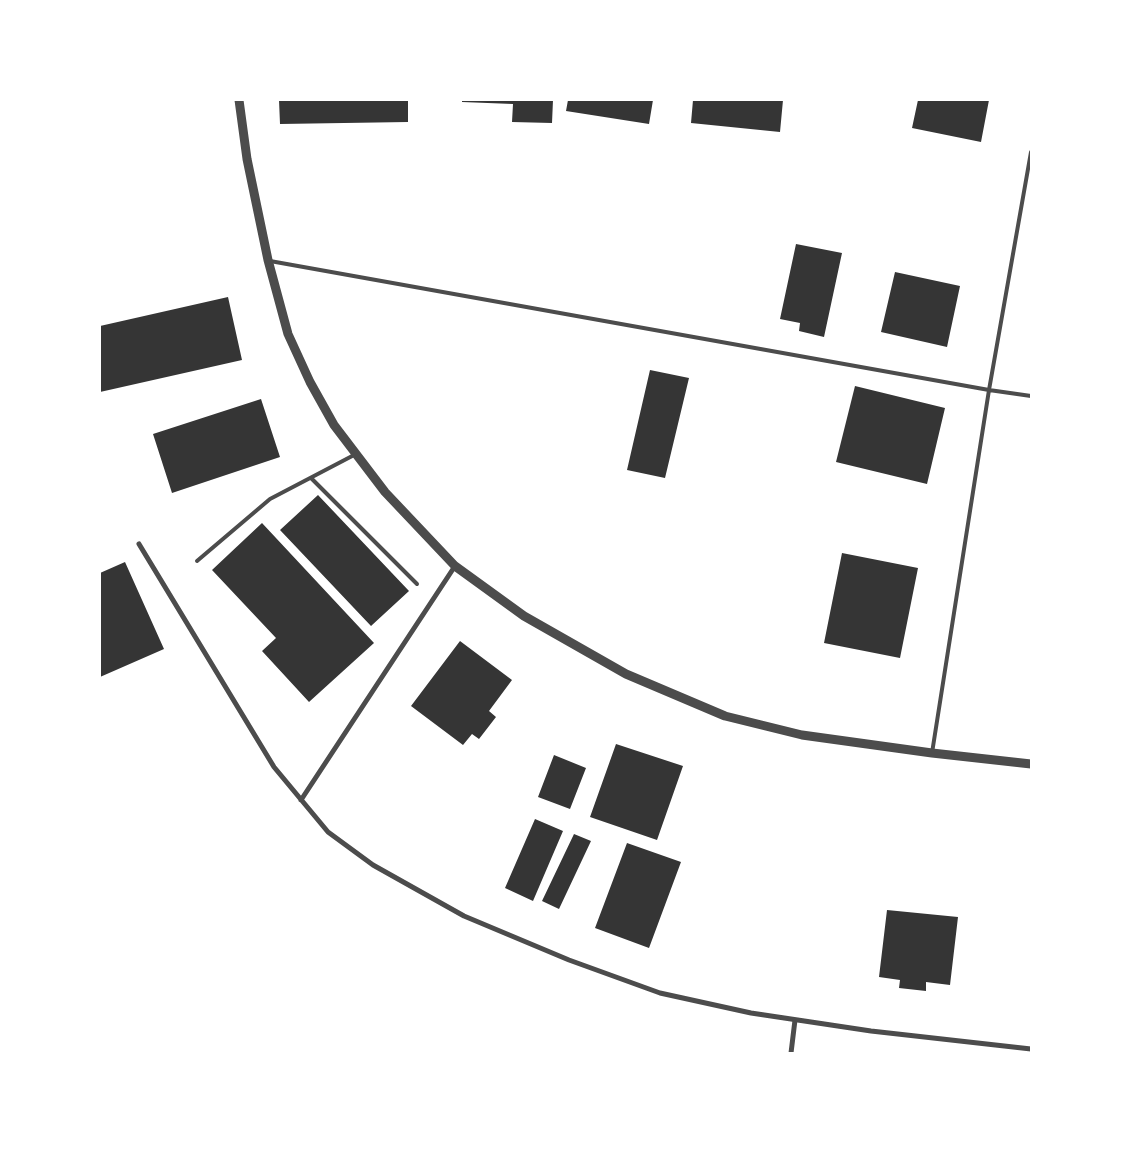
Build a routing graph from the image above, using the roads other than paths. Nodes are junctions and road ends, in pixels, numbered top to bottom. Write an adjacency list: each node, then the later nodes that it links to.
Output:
1 (239, 100): 3 (street)
2 (1031, 152): 4 (lane)
3 (268, 260): 4 (lane); 6 (street)
4 (989, 390): 5 (lane); 12 (lane)
5 (1031, 396)
6 (356, 454): 7 (lane); 10 (street)
7 (311, 478): 9 (lane); 11 (lane)
8 (139, 544): 14 (street)
9 (197, 561)
10 (455, 566): 12 (street); 14 (street)
11 (416, 584)
12 (932, 753): 13 (street)
13 (1031, 764)
14 (301, 800): 15 (street)
15 (795, 1020): 16 (street); 17 (street)
16 (1031, 1049)
17 (791, 1053)

